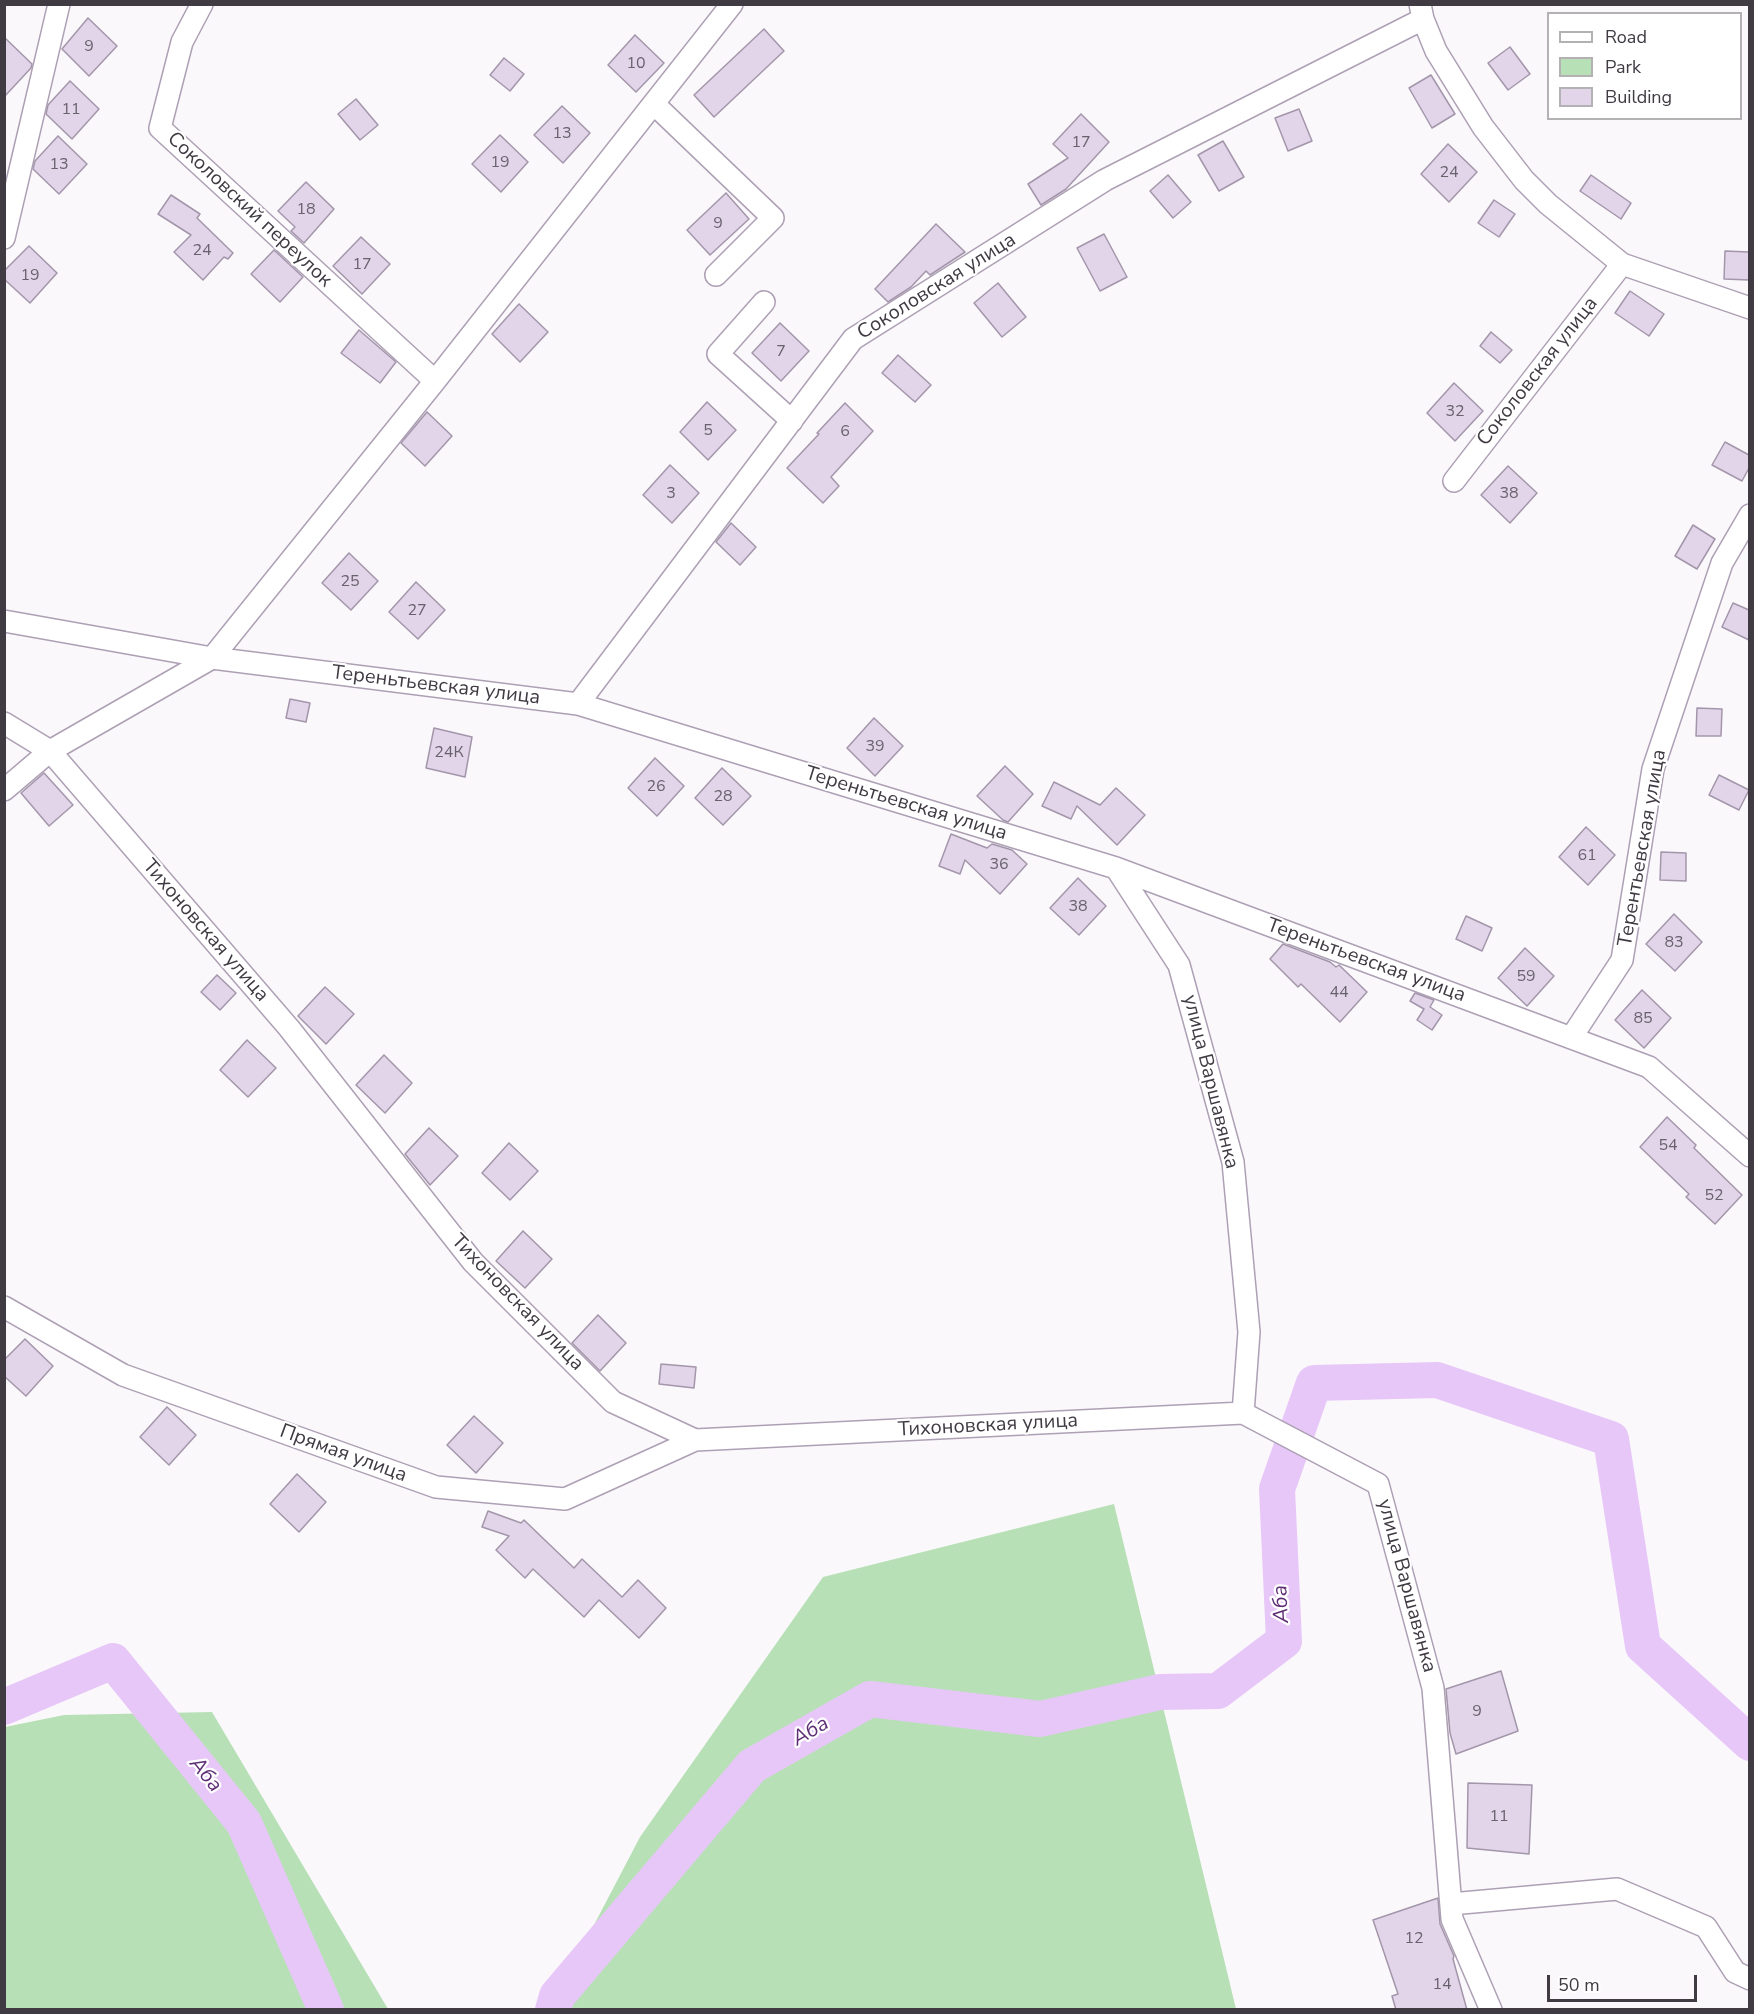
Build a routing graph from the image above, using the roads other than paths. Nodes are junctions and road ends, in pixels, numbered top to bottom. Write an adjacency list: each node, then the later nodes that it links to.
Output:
1 (59, 4): 6 (street)
2 (202, 4): 11 (street, Соколовский переулок)
3 (732, 4): 5 (street)
4 (1421, 12): 7 (street, Соколовская улица); 12 (street, Соколовская улица)
5 (654, 104): 8 (street); 11 (street)
6 (4, 238)
7 (1622, 264): 10 (street, Соколовская улица); 13 (street, Соколовская улица)
8 (716, 275)
9 (764, 302): 12 (street)
10 (1749, 308)
11 (435, 381): 16 (street)
12 (792, 421): 17 (street, Соколовская улица)
13 (1454, 481)
14 (1749, 515): 22 (street, Терентьевская улица)
15 (4, 621): 16 (street, Тереньтьевская улица)
16 (212, 658): 17 (street, Тереньтьевская улица); 19 (street)
17 (579, 704): 21 (street, Тереньтьевская улица)
18 (4, 723): 19 (street, Тихоновская улица)
19 (50, 751): 20 (street); 26 (street, Тихоновская улица)
20 (4, 790)
21 (1116, 868): 22 (street, Тереньтьевская улица); 25 (street, улица Варшавянка)
22 (1571, 1038): 23 (street, Тереньтьевская улица)
23 (1749, 1156)
24 (4, 1307): 26 (street, Прямая улица)
25 (1243, 1413): 26 (street, Тихоновская улица); 27 (street, улица Варшавянка)
26 (695, 1440)
27 (1451, 1904): 28 (street); 29 (street, улица Варшавянка)
28 (1749, 1978)
29 (1491, 2010)

